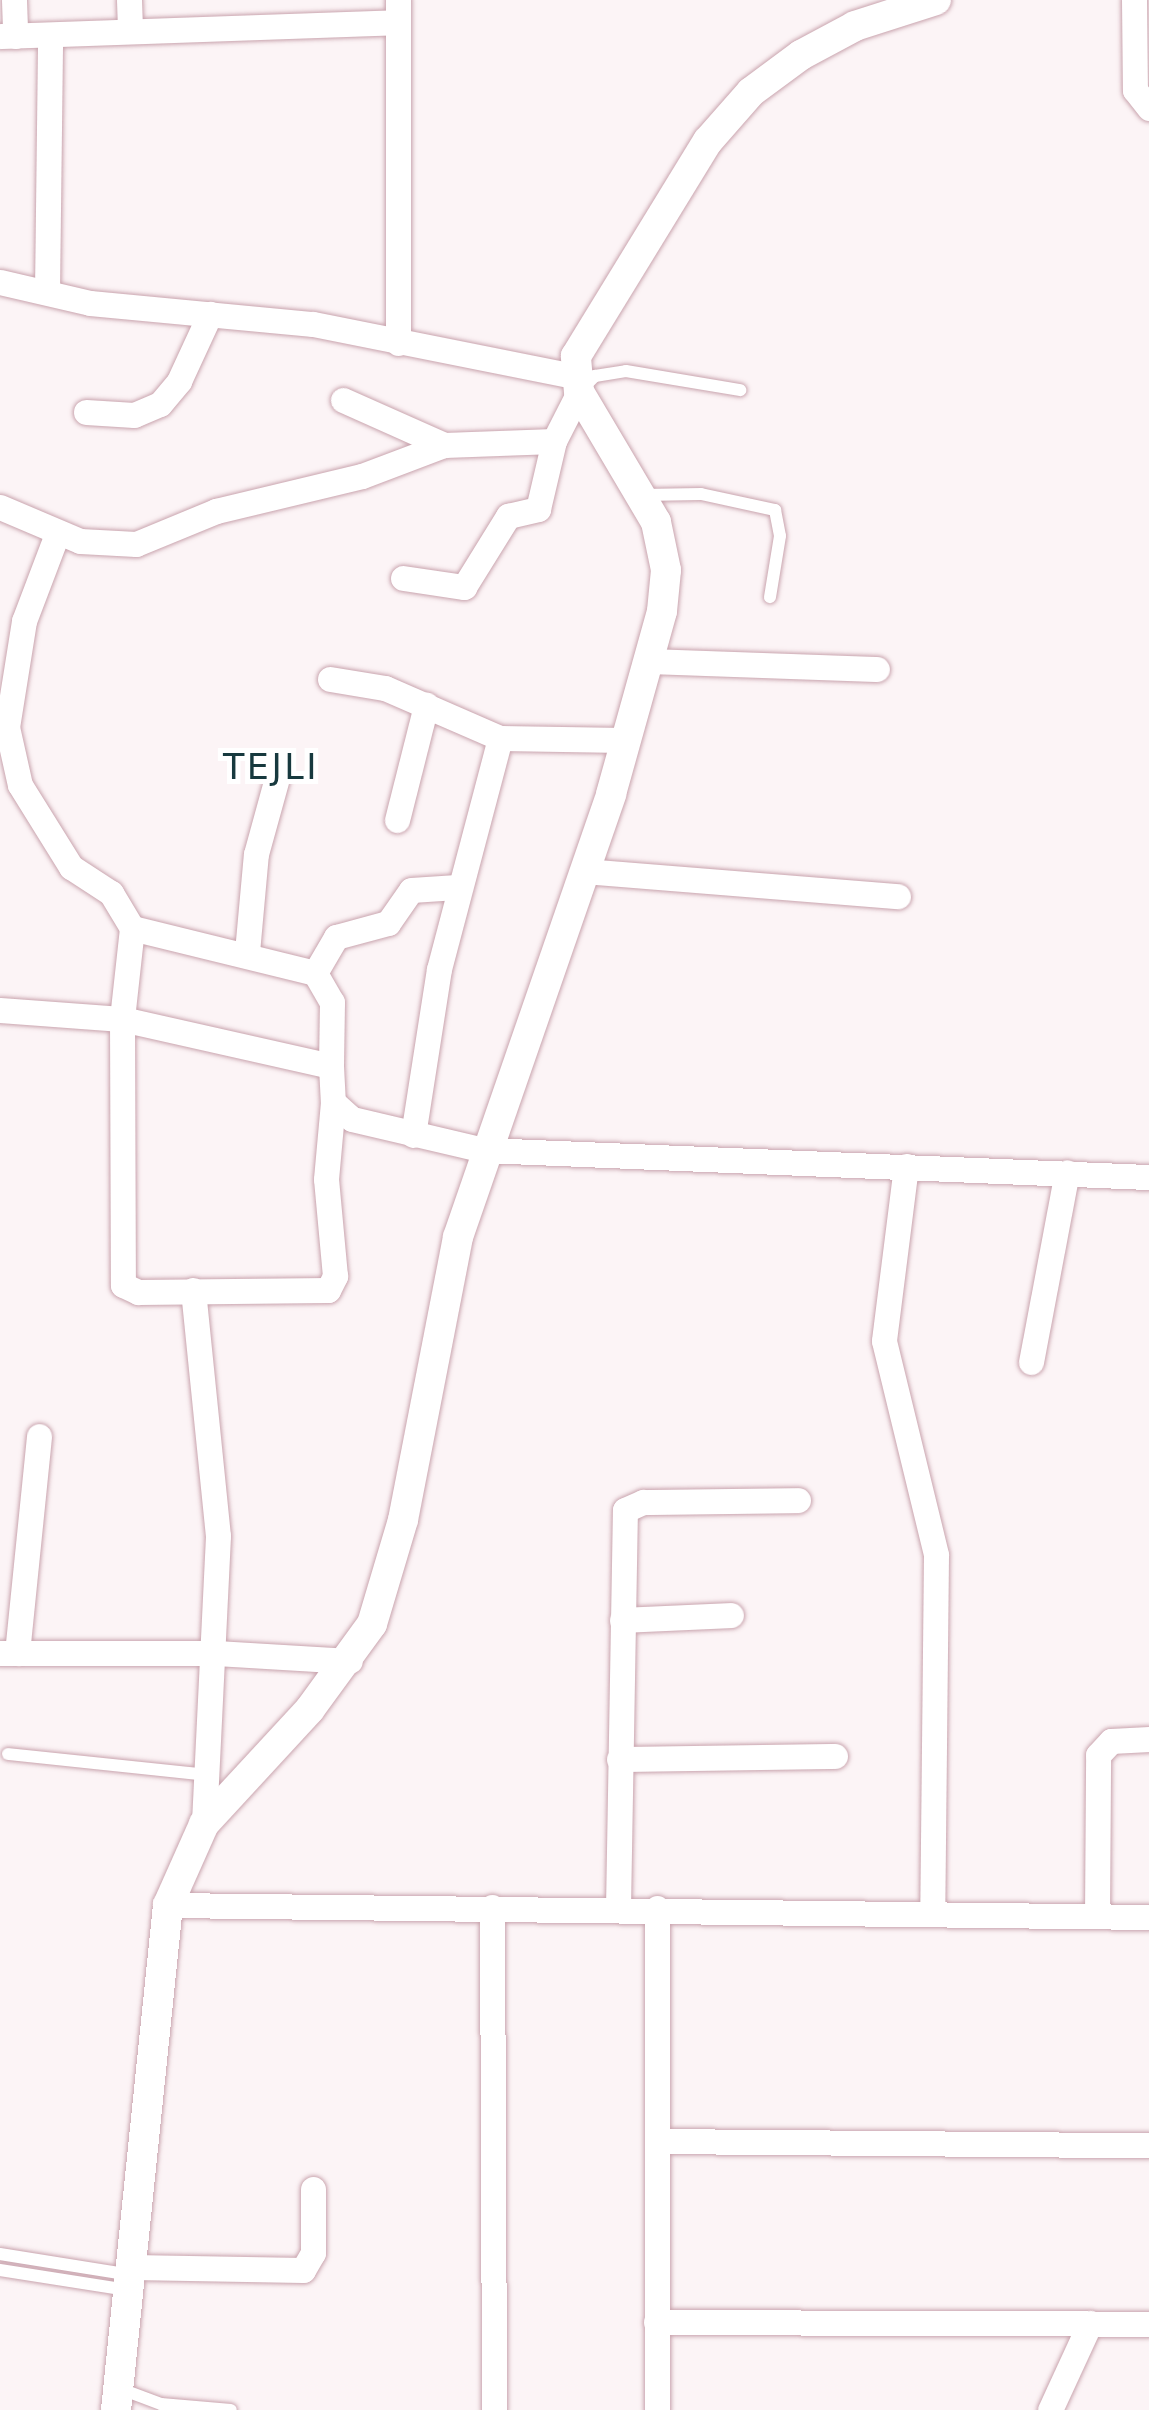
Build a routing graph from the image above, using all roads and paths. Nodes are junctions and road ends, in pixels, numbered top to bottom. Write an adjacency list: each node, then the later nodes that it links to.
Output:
1 (14, 0): 9 (street)
2 (129, 0): 7 (street)
3 (936, 0): 6 (street)
4 (1134, 0): 10 (street)
5 (398, 11): 7 (street); 14 (street)
6 (855, 13): 15 (street)
7 (130, 30): 8 (street)
8 (50, 34): 9 (street); 12 (street)
9 (7, 36)
10 (1149, 108)
11 (0, 282): 12 (street)
12 (47, 292): 13 (street)
13 (210, 314): 14 (street); 18 (street)
14 (398, 343): 15 (street)
15 (576, 384): 16 (lane); 19 (street); 21 (street)
16 (740, 390)
17 (344, 400): 20 (street)
18 (86, 412)
19 (554, 440): 20 (street); 24 (street)
20 (444, 445): 23 (street)
21 (642, 495): 25 (lane); 26 (street)
22 (0, 507): 23 (street)
23 (56, 534): 37 (street)
24 (404, 578)
25 (770, 596)
26 (648, 661): 27 (street); 31 (street)
27 (877, 669)
28 (330, 680): 29 (street)
29 (426, 705): 30 (street); 33 (street)
30 (500, 738): 31 (street); 35 (street)
31 (624, 740): 34 (street)
32 (277, 778): 38 (street)
33 (396, 820)
34 (584, 871): 36 (street); 45 (street)
35 (458, 886): 39 (street); 44 (street)
36 (898, 896)
37 (132, 928): 38 (street); 41 (street)
38 (247, 952): 39 (street)
39 (315, 973): 42 (street)
40 (0, 1010): 41 (street)
41 (122, 1019): 42 (street); 49 (street)
42 (331, 1066): 43 (street)
43 (332, 1102): 44 (street); 49 (street)
44 (412, 1135): 45 (street)
45 (484, 1150): 46 (street); 57 (street)
46 (906, 1166): 47 (street); 68 (street)
47 (1067, 1172): 48 (street); 50 (street)
48 (1149, 1177)
49 (193, 1290): 55 (street)
50 (1031, 1362)
51 (39, 1436): 56 (street)
52 (798, 1500): 54 (street)
53 (731, 1615): 54 (street)
54 (622, 1620): 61 (street)
55 (216, 1652): 56 (street); 57 (street); 62 (street)
56 (8, 1653)
57 (350, 1661): 63 (street)
58 (1149, 1739): 69 (street)
59 (8, 1754): 62 (lane)
60 (835, 1756): 61 (street)
61 (619, 1759): 66 (street)
62 (207, 1775): 63 (street)
63 (204, 1824): 64 (street)
64 (168, 1905): 65 (street); 76 (street)
65 (492, 1907): 66 (street); 83 (street)
66 (618, 1908): 67 (street)
67 (657, 1908): 68 (street); 71 (street)
68 (932, 1913): 69 (street)
69 (1097, 1916): 70 (street)
70 (1149, 1917)
71 (657, 2141): 72 (street); 77 (street)
72 (1149, 2145)
73 (313, 2189): 76 (street)
74 (0, 2254): 76 (lane)
75 (0, 2270): 76 (lane)
76 (131, 2278): 80 (street)
77 (656, 2322): 78 (street); 84 (street)
78 (1090, 2323): 79 (street); 85 (street)
79 (1149, 2324)
80 (117, 2399): 81 (lane)
81 (188, 2410): 82 (lane)
82 (231, 2410)
83 (494, 2410)
84 (657, 2410)
85 (1050, 2410)

